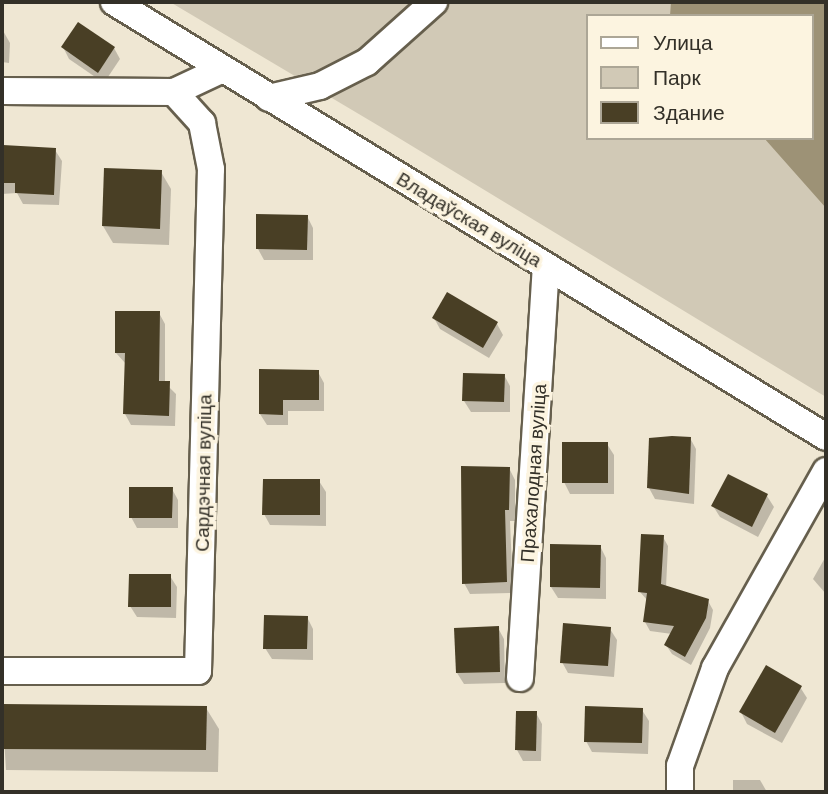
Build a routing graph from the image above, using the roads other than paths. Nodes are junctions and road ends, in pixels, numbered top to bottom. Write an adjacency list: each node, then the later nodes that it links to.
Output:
1 (114, 2): 3 (street, Владаўская вуліца)
2 (434, 2): 6 (street)
3 (223, 69): 5 (street); 6 (street, Владаўская вуліца)
4 (2, 91): 5 (street)
5 (174, 92): 10 (street, Сардэчная вуліца)
6 (269, 98): 7 (street, Владаўская вуліца)
7 (546, 267): 8 (street, Владаўская вуліца); 11 (street, Прахалодная вуліца)
8 (826, 437)
9 (826, 471): 12 (street)
10 (2, 671)
11 (520, 678)
12 (680, 792)

